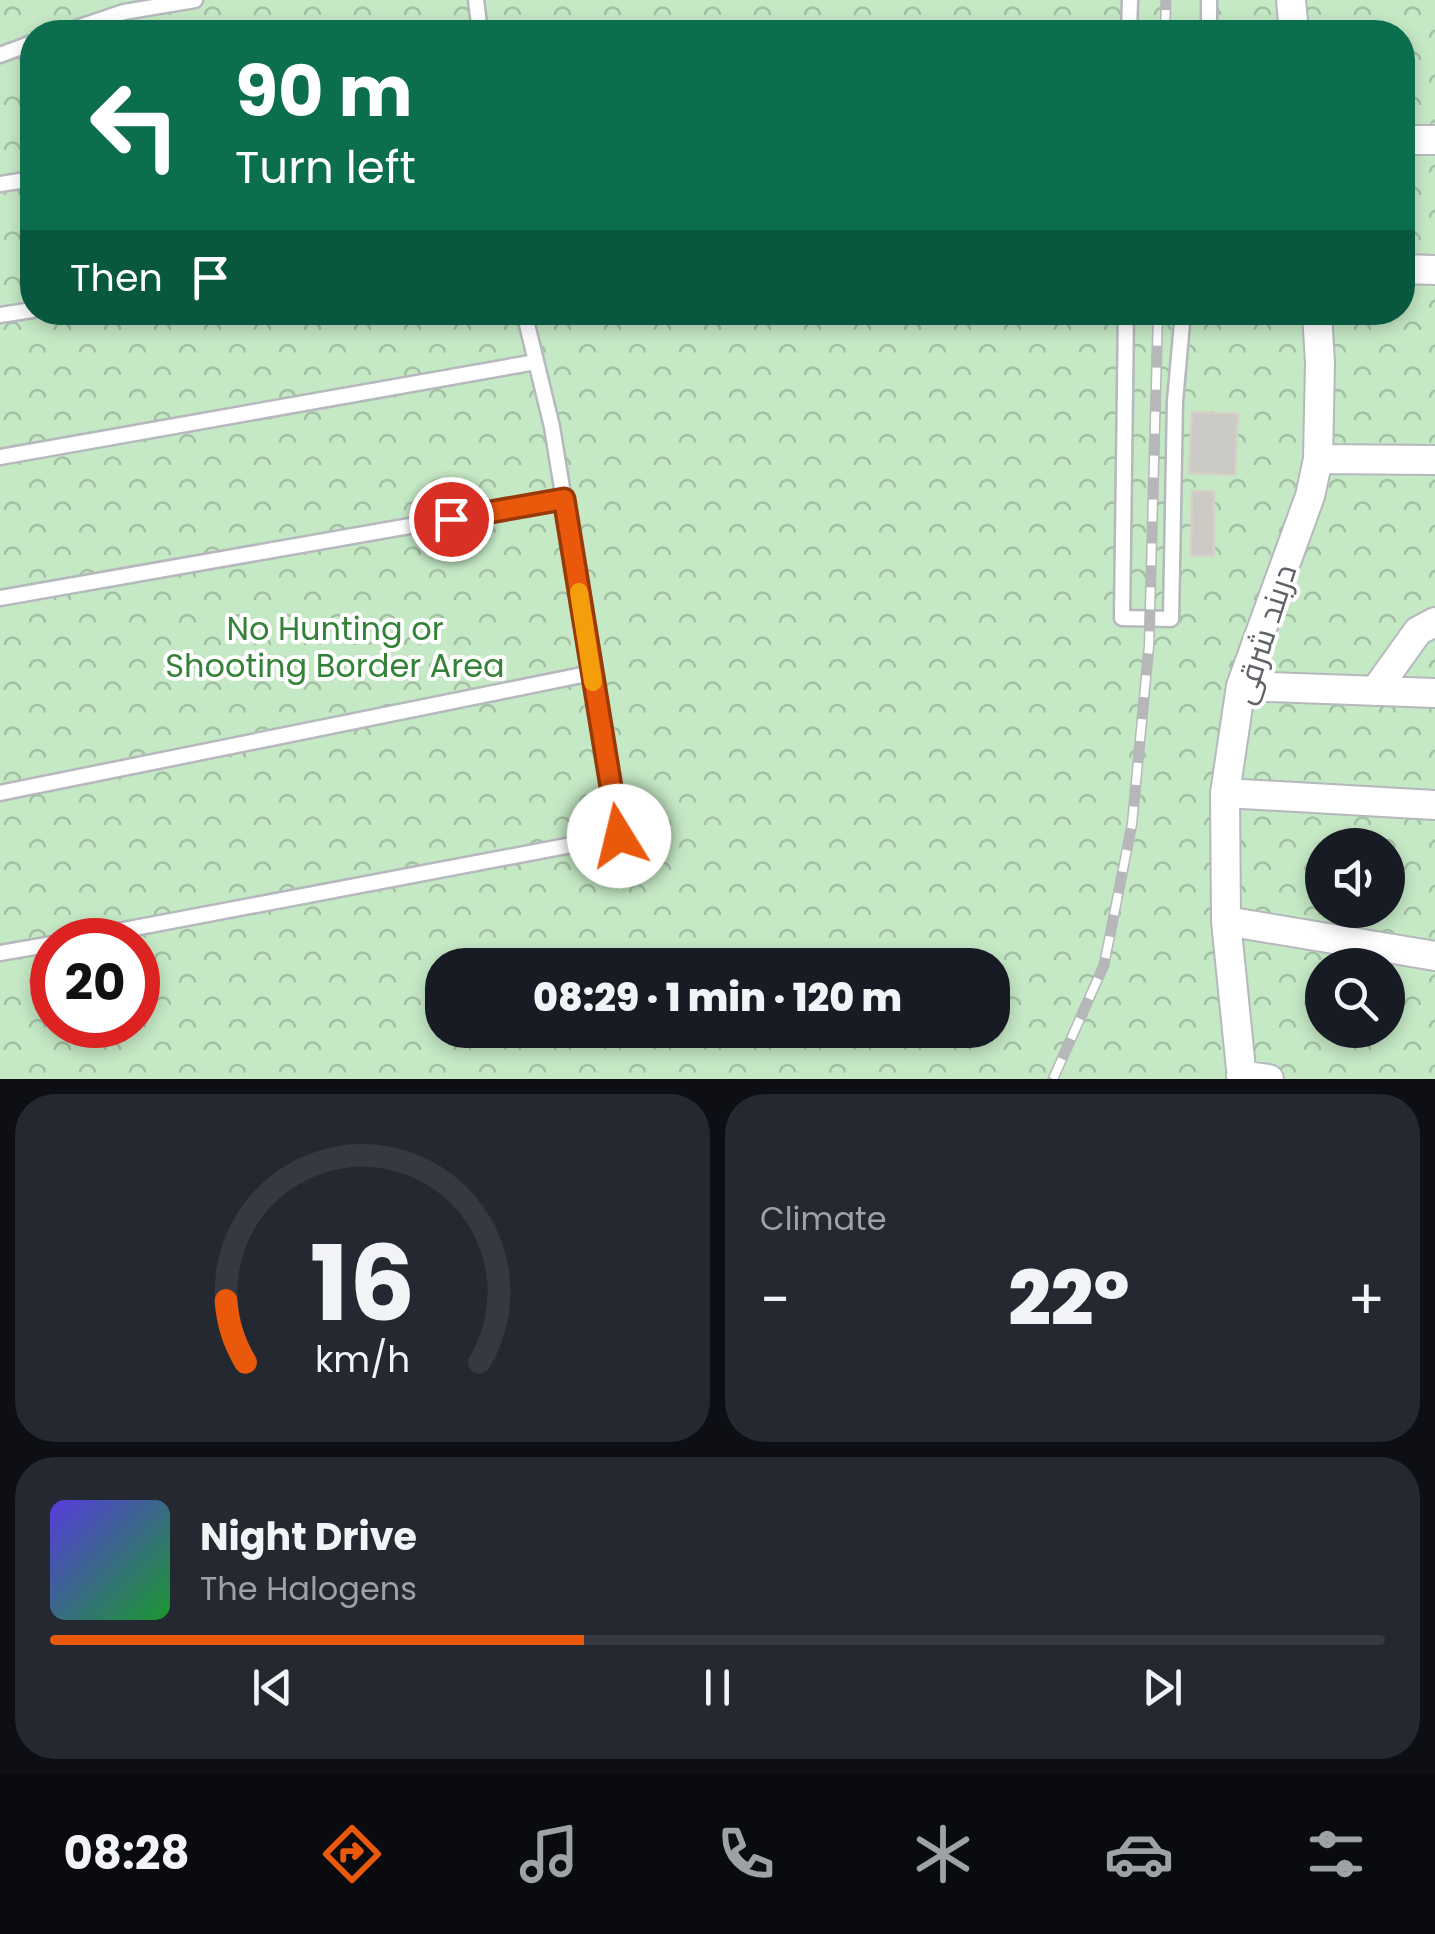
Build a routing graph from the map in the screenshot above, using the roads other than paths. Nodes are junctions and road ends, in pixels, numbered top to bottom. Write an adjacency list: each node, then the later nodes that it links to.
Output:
1 (195, 0): 2 (lane)
2 (100, 20)
3 (527, 325): 7 (lane)
4 (1126, 325): 5 (lane)
5 (1182, 325)
6 (1318, 325): 9 (street, دربند شرقی)
7 (536, 362): 8 (lane); 11 (lane)
8 (0, 457)
9 (1318, 459): 10 (street); 15 (street, دربند شرقی)
10 (1435, 460)
11 (564, 499): 12 (lane); 14 (lane)
12 (0, 598)
13 (1435, 622): 16 (street)
14 (592, 672): 19 (lane); 22 (lane)
15 (1242, 686): 16 (street); 18 (street, دربند شرقی)
16 (1375, 691): 17 (street)
17 (1435, 692)
18 (1225, 792): 20 (street); 21 (street, دربند شرقی)
19 (0, 793)
20 (1435, 805)
21 (1226, 921): 25 (street); 26 (street, دربند شرقی)
22 (160, 923)
23 (30, 948): 24 (lane)
24 (0, 954)
25 (1435, 956)
26 (1241, 1077): 27 (street)
27 (1270, 1079)

